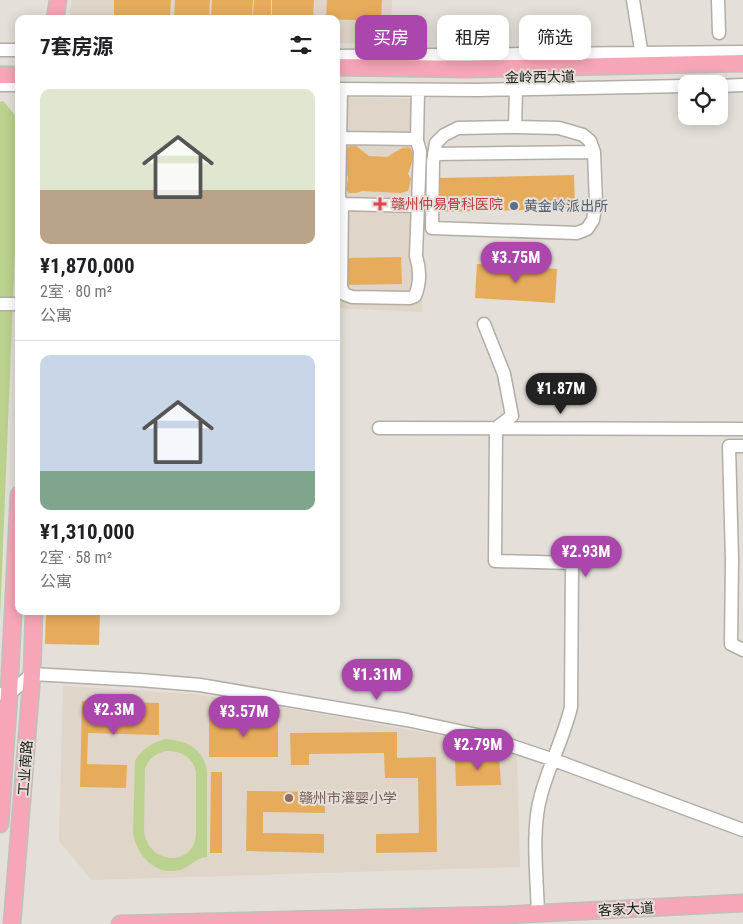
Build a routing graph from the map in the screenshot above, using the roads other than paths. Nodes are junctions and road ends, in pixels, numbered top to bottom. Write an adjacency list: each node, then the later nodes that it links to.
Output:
1 (58, 0): 4 (main road)
2 (634, 0): 10 (street)
3 (718, 0): 5 (street)
4 (56, 15)
5 (719, 33)
6 (0, 50): 7 (street)
7 (15, 50)
8 (743, 52): 10 (street)
9 (340, 56): 10 (street)
10 (642, 59): 11 (main road, 金岭西大道); 14 (main road, 金岭西大道)
11 (743, 63)
12 (0, 64): 13 (main road)
13 (15, 64)
14 (340, 68)
15 (743, 73): 20 (main road, 金岭西大道)
16 (0, 75): 17 (main road)
17 (15, 75)
18 (0, 85): 19 (street)
19 (15, 85)
20 (340, 85)
21 (340, 85): 25 (street)
22 (743, 85): 24 (street)
23 (678, 86): 26 (street)
24 (728, 86)
25 (418, 90): 26 (street); 29 (street)
26 (516, 90): 27 (street)
27 (515, 127): 30 (street); 31 (street)
28 (340, 138): 29 (street); 32 (street)
29 (417, 139): 33 (street)
30 (594, 152): 31 (street); 31 (street)
31 (434, 154)
32 (342, 204): 33 (street); 33 (street)
33 (418, 206)
34 (0, 304): 35 (street)
35 (15, 304)
36 (484, 324): 38 (street)
37 (378, 428): 38 (street)
38 (496, 428): 39 (street); 47 (street)
39 (743, 429)
40 (743, 446): 42 (street)
41 (15, 548): 46 (main road, 工业南路)
42 (737, 559): 44 (street)
43 (34, 615): 45 (main road, 工业南路)
44 (743, 650)
45 (32, 674): 46 (street); 47 (street); 52 (main road, 工业南路)
46 (4, 694): 48 (main road, 工业南路)
47 (554, 760): 49 (street); 51 (street)
48 (0, 824)
49 (743, 830)
50 (743, 904): 51 (main road, 客家大道)
51 (538, 914): 53 (main road, 客家大道)
52 (12, 924)
53 (120, 924)

